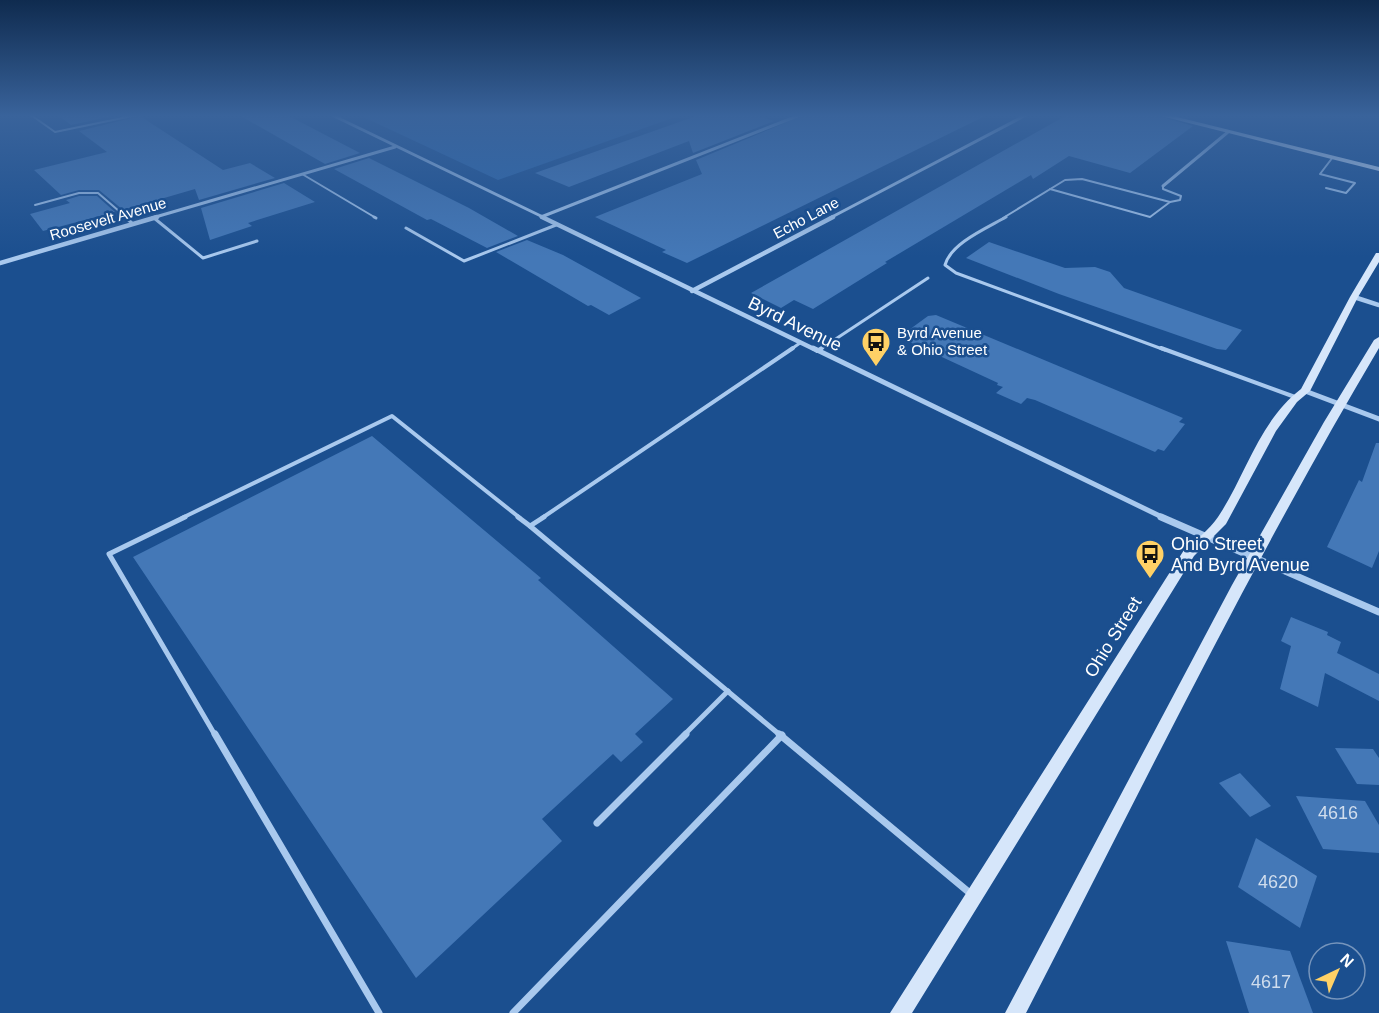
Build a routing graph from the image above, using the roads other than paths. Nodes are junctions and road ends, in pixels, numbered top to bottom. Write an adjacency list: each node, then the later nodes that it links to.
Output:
1 (341, 162): 9 (street, Roosevelt Avenue)
2 (429, 162): 17 (street, Byrd Avenue)
3 (681, 162): 17 (street)
4 (938, 162): 27 (street, Echo Lane)
5 (1192, 162): 12 (street)
6 (1328, 162): 10 (lane)
7 (1353, 162): 8 (street)
8 (1379, 169)
9 (302, 174): 18 (street, Roosevelt Avenue); 19 (lane)
10 (1320, 174): 11 (lane); 13 (lane)
11 (1315, 181)
12 (1163, 186): 15 (lane)
13 (1326, 188)
14 (1050, 189): 15 (lane); 15 (lane); 33 (lane)
15 (1170, 202)
16 (34, 205): 20 (lane)
17 (541, 217): 21 (street, Byrd Avenue)
18 (154, 218): 20 (street, Roosevelt Avenue); 23 (lane)
19 (376, 218)
20 (133, 224): 25 (street, Roosevelt Avenue)
21 (556, 225): 22 (lane); 27 (street, Byrd Avenue)
22 (406, 228)
23 (256, 241)
24 (1379, 255): 28 (street, Ohio Street)
25 (0, 263)
26 (928, 278): 32 (lane)
27 (692, 291): 31 (street, Byrd Avenue)
28 (1354, 297): 29 (street); 33 (street, Ohio Street)
29 (1379, 304)
30 (1379, 340): 34 (street)
31 (800, 343): 32 (street, Byrd Avenue); 36 (lane)
32 (817, 351): 37 (street, Byrd Avenue)
33 (1300, 394): 34 (street); 37 (street, Ohio Street)
34 (1340, 404): 35 (street); 38 (street)
35 (1379, 419)
36 (530, 526): 40 (lane); 44 (lane)
37 (1205, 538): 38 (street, Byrd Avenue); 43 (street, Ohio Street)
38 (1254, 560): 39 (street, Byrd Avenue); 47 (street)
39 (1379, 612)
40 (728, 691): 41 (lane); 42 (lane)
41 (782, 735): 43 (lane); 45 (lane)
42 (597, 823)
43 (974, 896): 46 (street, Ohio Street)
44 (379, 1013)
45 (513, 1013)
46 (900, 1013)
47 (1015, 1013)

